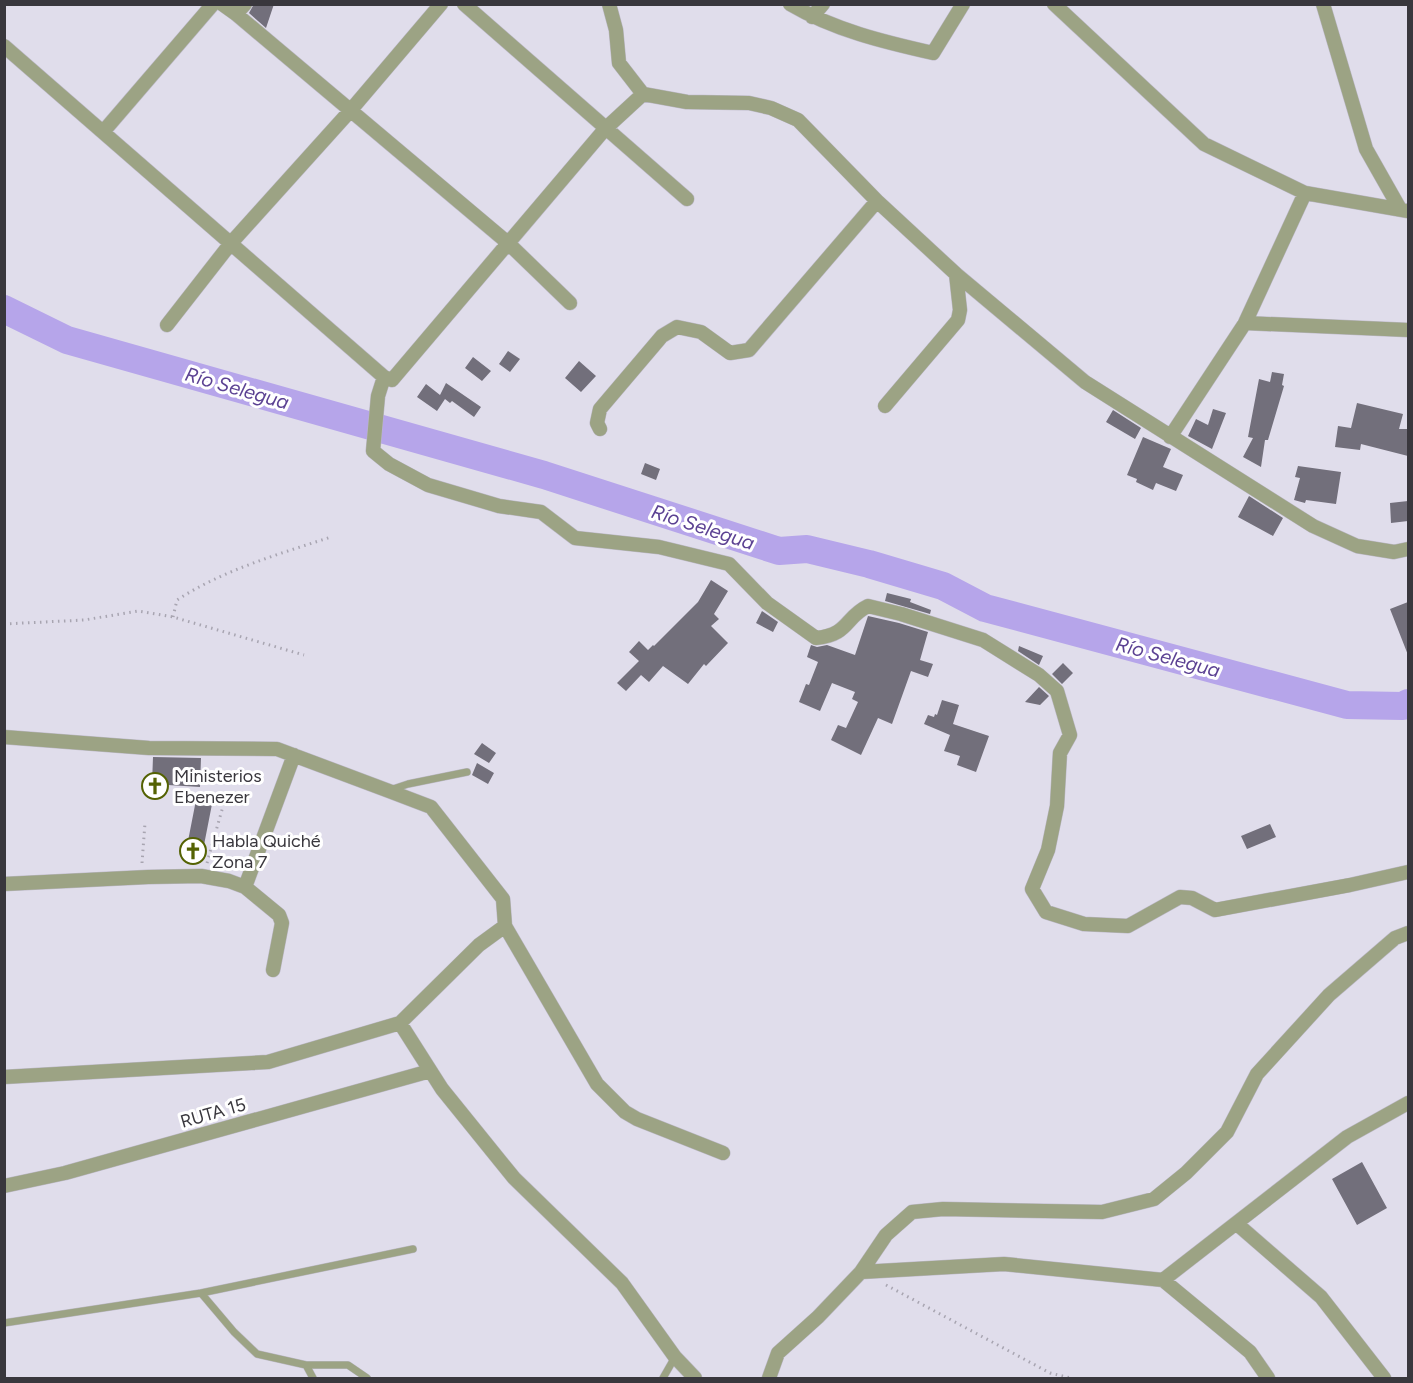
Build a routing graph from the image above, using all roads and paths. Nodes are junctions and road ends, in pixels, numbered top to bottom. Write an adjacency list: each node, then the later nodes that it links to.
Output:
1 (213, 4): 17 (street)
2 (222, 4): 11 (street)
3 (441, 4): 15 (street)
4 (464, 4): 16 (street)
5 (609, 4): 14 (street)
6 (790, 4): 12 (street)
7 (823, 4): 12 (street)
8 (963, 4): 12 (street)
9 (1054, 4): 18 (street)
10 (1323, 4): 21 (street)
11 (241, 9): 15 (street)
12 (812, 17)
13 (4, 45): 17 (street)
14 (643, 94): 16 (street); 20 (street)
15 (350, 111): 22 (street); 23 (street)
16 (605, 129): 19 (street); 23 (street)
17 (103, 132): 22 (street)
18 (1305, 193): 21 (street); 26 (street)
19 (687, 200)
20 (877, 201): 24 (street); 31 (street)
21 (1404, 210)
22 (231, 243): 27 (street); 29 (street)
23 (508, 243): 25 (street); 29 (street)
24 (956, 274): 30 (street); 32 (street)
25 (570, 303)
26 (1245, 323): 28 (street); 32 (street)
27 (166, 325)
28 (1408, 330)
29 (384, 377): 44 (street)
30 (885, 406)
31 (600, 429)
32 (1170, 437): 34 (street)
33 (331, 537): 35 (path)
34 (1408, 549)
35 (172, 617): 36 (path); 37 (path)
36 (4, 624)
37 (304, 655)
38 (4, 737): 39 (street)
39 (294, 755): 41 (street); 48 (street)
40 (467, 772): 41 (lane)
41 (389, 790): 49 (street)
42 (225, 799): 46 (path)
43 (145, 823): 45 (path)
44 (1408, 872)
45 (141, 877): 46 (street); 47 (street)
46 (203, 877): 48 (street)
47 (4, 884)
48 (245, 887): 51 (street)
49 (504, 926): 52 (street); 56 (street)
50 (1408, 933): 60 (street)
51 (273, 970)
52 (399, 1023): 53 (street); 54 (street)
53 (430, 1071): 57 (street, RUTA 15); 64 (street)
54 (4, 1077)
55 (1408, 1103): 58 (street)
56 (723, 1153)
57 (4, 1186)
58 (1237, 1224): 61 (street); 73 (street)
59 (413, 1249): 62 (lane)
60 (861, 1272): 61 (street); 70 (street); 71 (path)
61 (1163, 1280): 72 (street)
62 (201, 1293): 63 (lane); 65 (lane)
63 (4, 1323)
64 (675, 1357): 68 (lane); 69 (street)
65 (306, 1365): 66 (lane); 67 (lane)
66 (313, 1378)
67 (367, 1378)
68 (663, 1378)
69 (695, 1378)
70 (769, 1378)
71 (1071, 1378)
72 (1268, 1378)
73 (1384, 1378)

